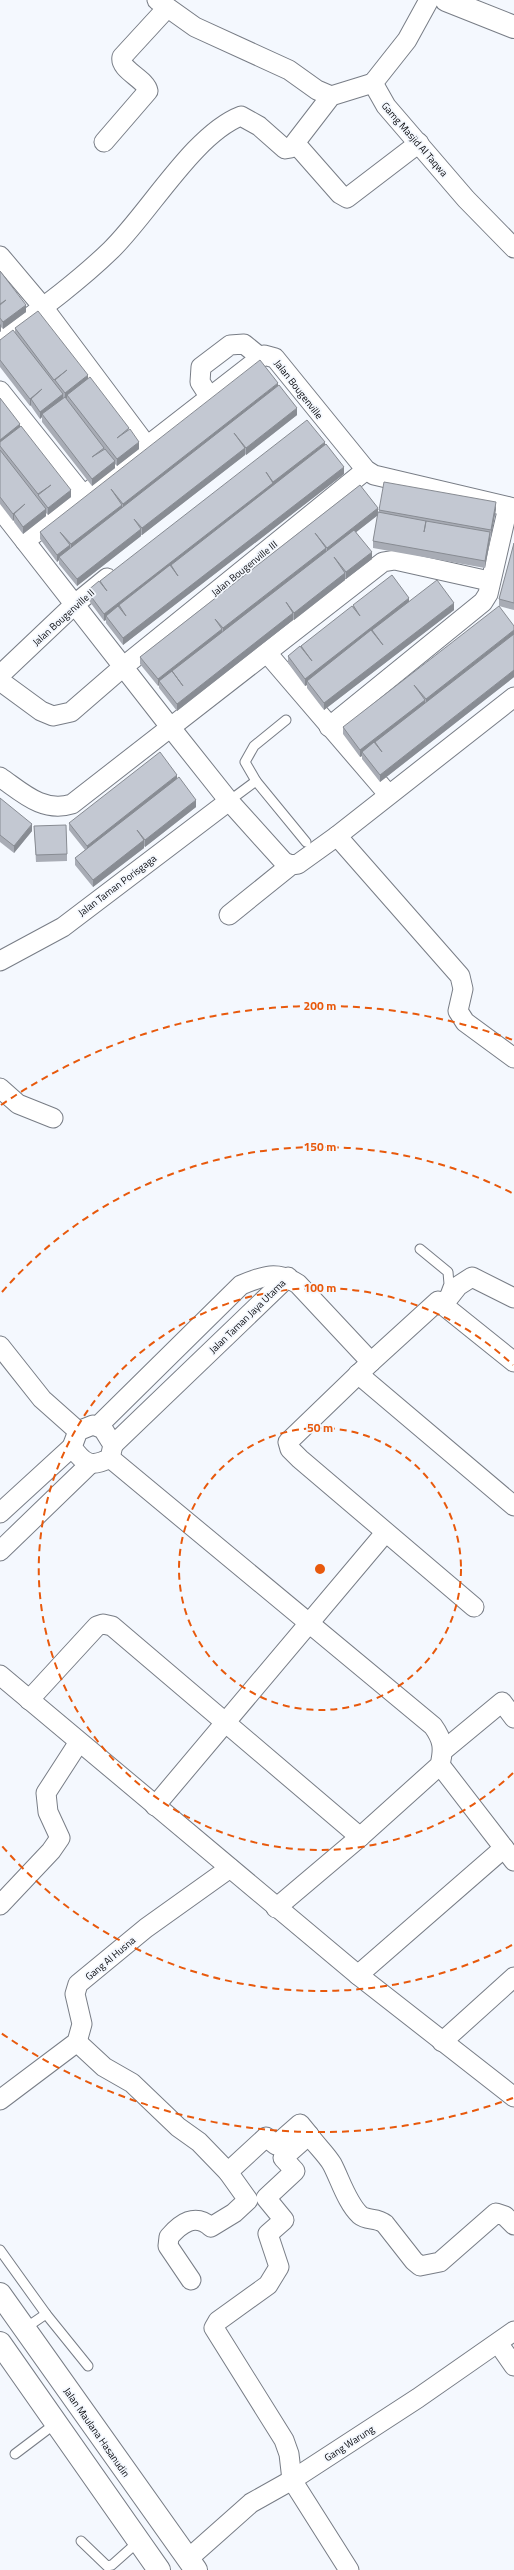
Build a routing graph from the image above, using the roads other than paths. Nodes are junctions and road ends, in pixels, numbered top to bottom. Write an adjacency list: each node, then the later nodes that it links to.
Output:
1 (429, 0): 5 (street)
2 (446, 0): 4 (street)
3 (162, 4): 6 (street); 7 (street)
4 (514, 27)
5 (373, 83): 6 (street); 8 (street, Gamg Masjid Al Taqwa)
6 (331, 96): 9 (street)
7 (104, 142)
8 (419, 143): 9 (street); 10 (street, Gamg Masjid Al Taqwa)
9 (296, 144): 12 (street)
10 (514, 248)
11 (0, 256): 12 (street)
12 (43, 306): 13 (street); 17 (street)
13 (0, 340)
14 (260, 357): 16 (street, Jalan Bougenville); 16 (street); 18 (street, Jalan Bougenville)
15 (0, 391): 19 (street)
16 (209, 396): 17 (street, Jalan Bougenville)
17 (147, 446): 19 (street, Jalan Bougenville)
18 (366, 470): 20 (street, Jalan Bougenville); 27 (street, Jalan Bougenville III)
19 (84, 496): 22 (street, Jalan Bougenville)
20 (511, 507): 24 (street)
21 (0, 509): 22 (street)
22 (25, 541): 25 (street)
23 (123, 566): 25 (street, Jalan Bougenville II)
24 (489, 581): 26 (street); 32 (street)
25 (75, 604): 27 (street); 28 (street, Jalan Bougenville II)
26 (267, 653): 32 (street); 33 (street)
27 (123, 667): 29 (street, Jalan Bougenville III); 33 (street)
28 (0, 675)
29 (0, 681)
30 (511, 704): 36 (street)
31 (286, 720): 35 (lane)
32 (329, 727): 36 (street)
33 (171, 728): 34 (street); 37 (street)
34 (0, 778)
35 (256, 781): 37 (lane); 39 (lane)
36 (388, 794): 38 (street)
37 (229, 801): 40 (street); 42 (street, Jalan Taman Porisgaga)
38 (336, 836): 40 (street); 43 (street)
39 (306, 842)
40 (291, 865): 41 (street)
41 (229, 915)
42 (0, 961)
43 (514, 1058)
44 (0, 1088): 45 (street)
45 (53, 1118)
46 (420, 1249): 49 (lane)
47 (288, 1277): 52 (street); 53 (street, Jalan Taman Jaya Utama); 55 (street, Jalan Taman Jaya Utama)
48 (514, 1298): 49 (street)
49 (440, 1303): 51 (street); 52 (street)
50 (0, 1346): 54 (street)
51 (514, 1362)
52 (365, 1368): 57 (street); 59 (street)
53 (98, 1426): 54 (street); 55 (street)
54 (75, 1439): 56 (street); 58 (street)
55 (111, 1451): 56 (street); 62 (street)
56 (90, 1464): 60 (street)
57 (514, 1506)
58 (0, 1513)
59 (385, 1533): 61 (street); 62 (street)
60 (0, 1551)
61 (474, 1607)
62 (309, 1624): 66 (street); 68 (street)
63 (0, 1675): 64 (street)
64 (28, 1700): 66 (street); 67 (street)
65 (514, 1718): 68 (street)
66 (225, 1723): 69 (street); 70 (street)
67 (79, 1742): 69 (street); 73 (street)
68 (442, 1757): 70 (street); 71 (street)
69 (155, 1806): 72 (street)
70 (360, 1837): 74 (street)
71 (509, 1855): 75 (street)
72 (230, 1868): 74 (street); 77 (street, Gang Al Husna)
73 (0, 1905)
74 (276, 1908): 75 (street)
75 (358, 1975): 78 (street)
76 (514, 1977): 78 (street)
77 (77, 2042): 80 (street); 82 (street)
78 (442, 2042): 79 (street)
79 (514, 2097)
80 (0, 2100)
81 (310, 2135): 82 (street); 83 (street); 96 (street)
82 (228, 2172): 85 (street)
83 (514, 2225)
84 (0, 2250): 87 (lane)
85 (191, 2280)
86 (0, 2294): 88 (street, Jalan Maulana Hasanudin)
87 (46, 2314): 88 (lane); 92 (lane)
88 (24, 2329): 99 (street, Jalan Maulana Hasanudin)
89 (514, 2331): 91 (street, Gang Warung)
90 (0, 2343): 94 (street)
91 (498, 2343): 93 (street); 96 (street, Gang Warung)
92 (88, 2366)
93 (514, 2366)
94 (56, 2423): 95 (lane); 98 (street)
95 (16, 2454)
96 (292, 2480): 99 (street, Gang Warung); 101 (street)
97 (81, 2541): 98 (lane)
98 (135, 2546): 100 (street)
99 (192, 2564)
100 (159, 2570)
101 (349, 2570)

